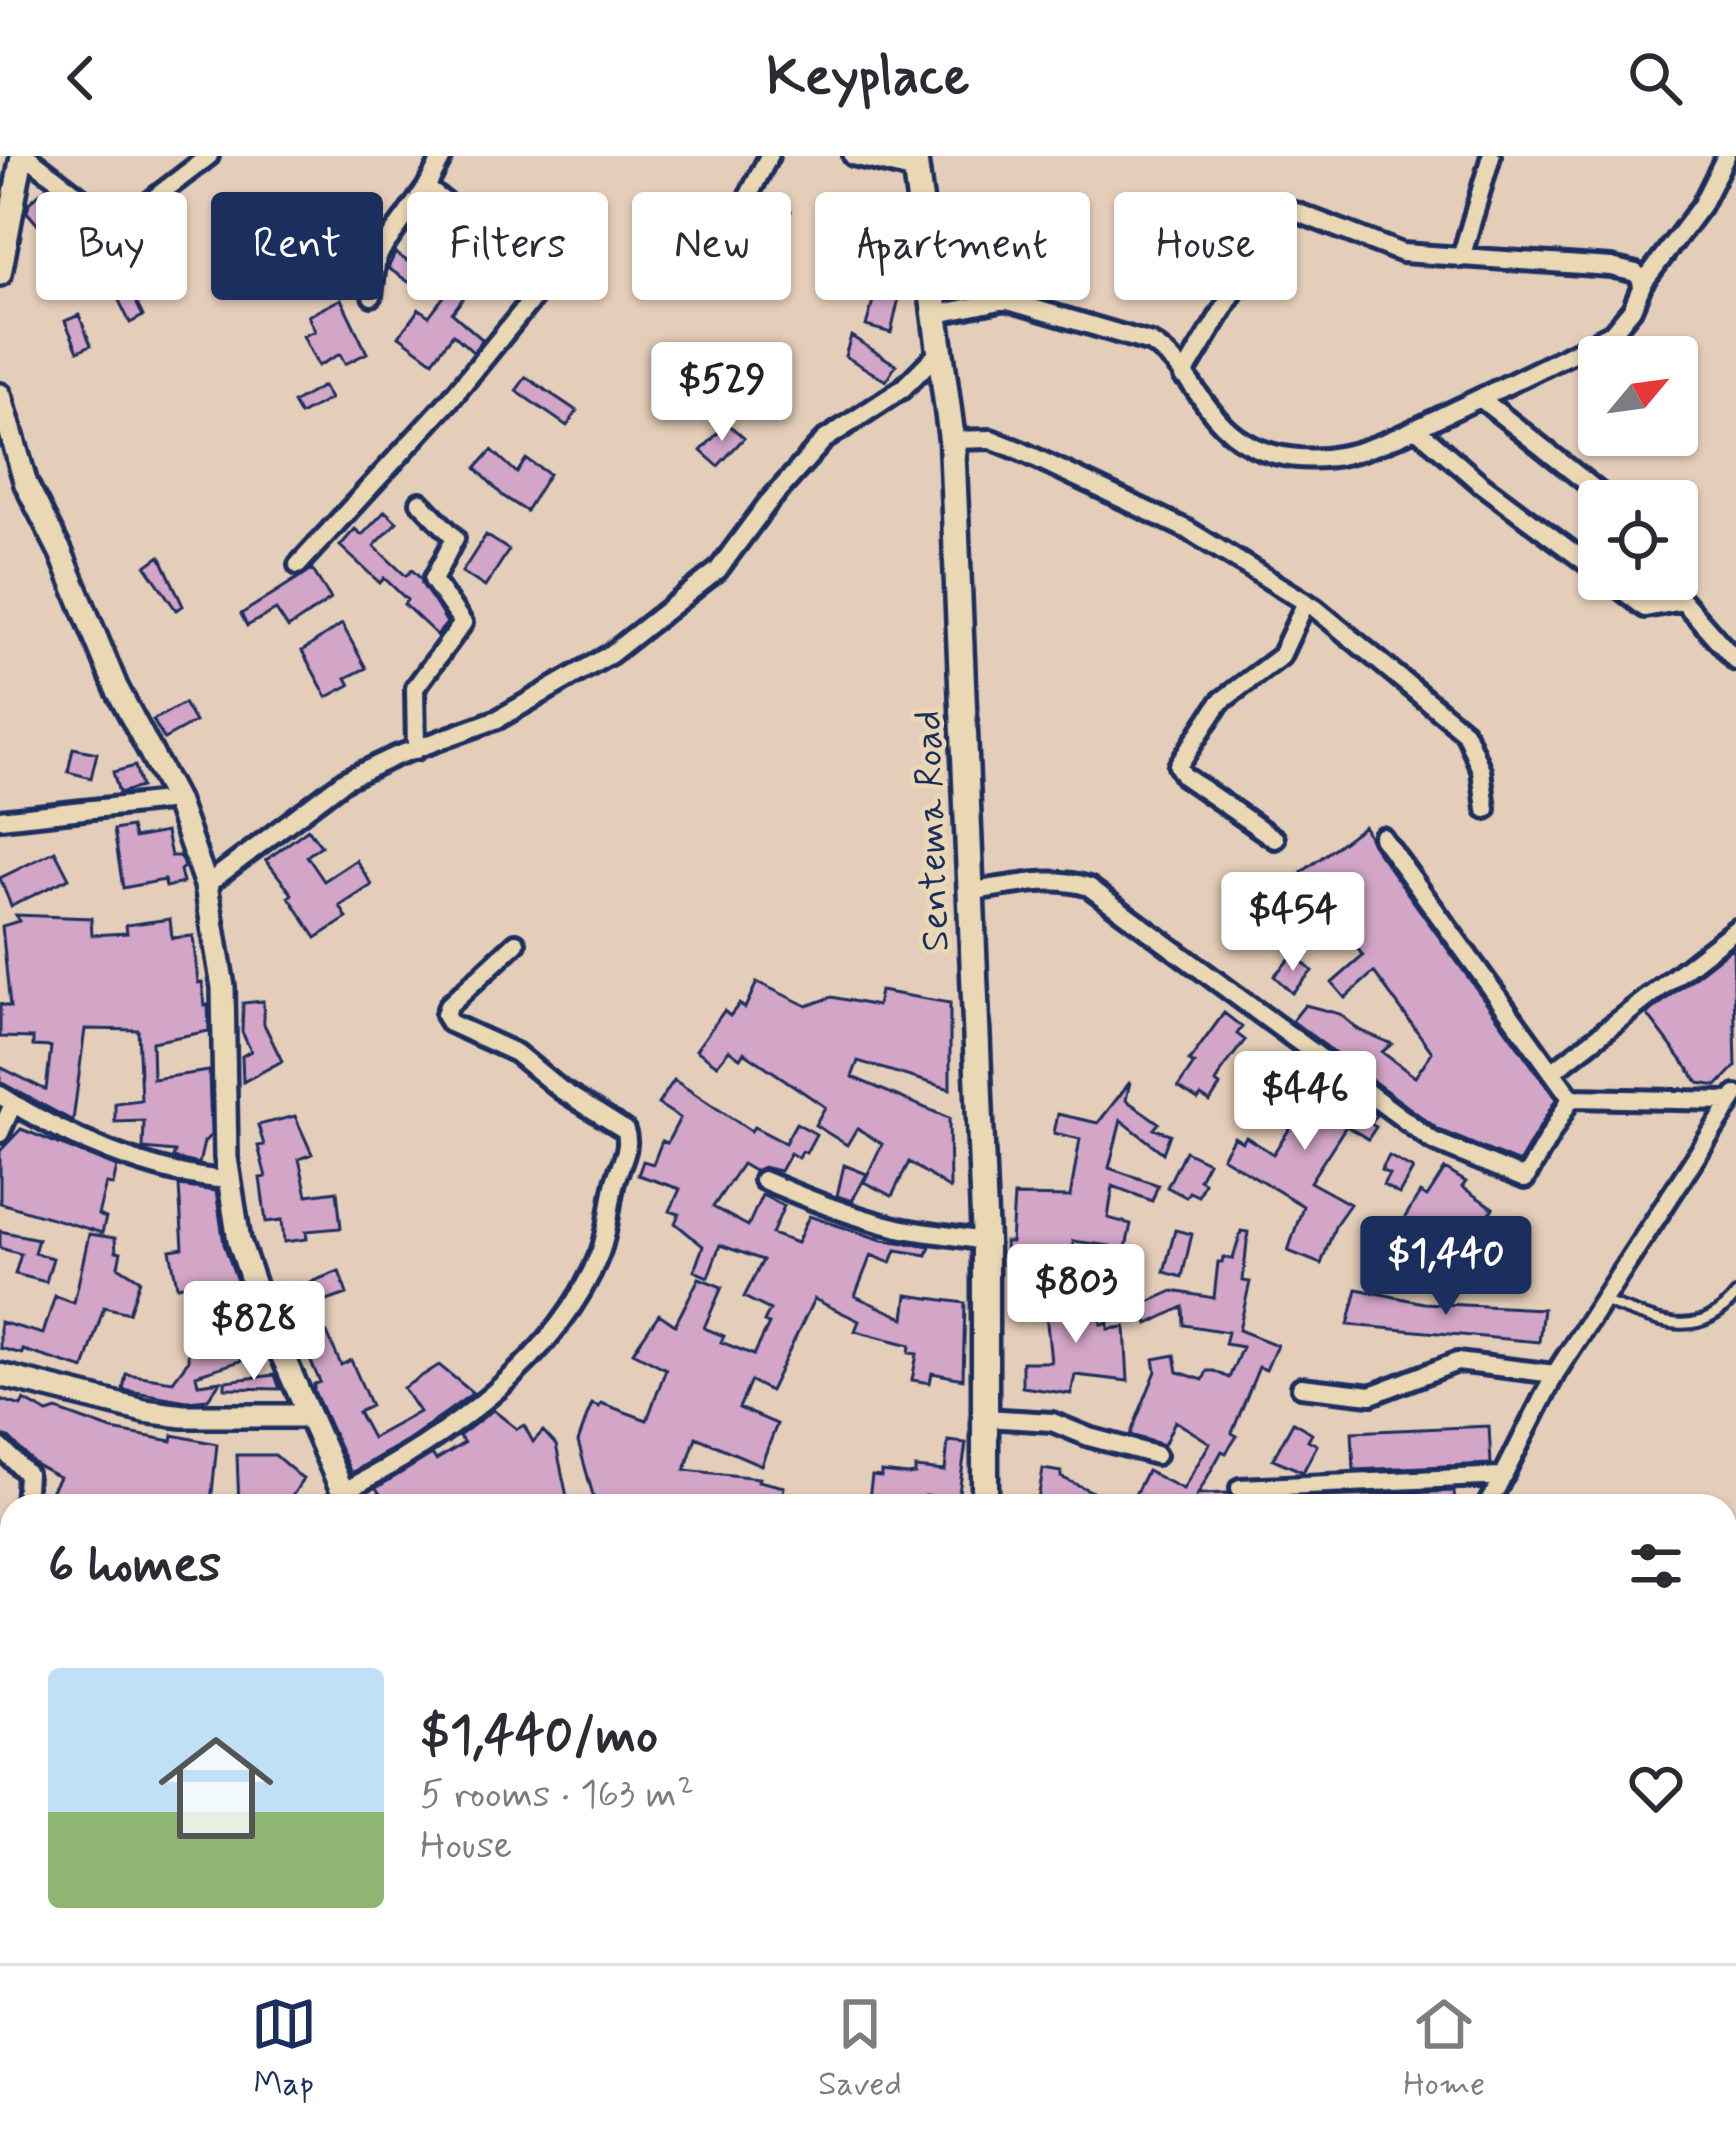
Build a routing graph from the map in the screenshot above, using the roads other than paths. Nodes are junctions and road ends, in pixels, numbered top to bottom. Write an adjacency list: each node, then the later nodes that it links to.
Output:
1 (25, 156): 2 (street); 13 (street)
2 (209, 156)
3 (443, 156): 9 (street)
4 (769, 156): 10 (street)
5 (853, 156): 8 (street)
6 (1491, 156): 12 (street)
7 (1726, 156): 14 (street)
8 (915, 164): 15 (main road, Sentema Road)
9 (426, 188): 11 (street); 25 (street)
10 (750, 192)
11 (383, 248)
12 (1461, 258): 14 (street); 17 (street)
13 (0, 274)
14 (1643, 283): 19 (street)
15 (938, 314): 16 (main road, Sentema Road); 17 (street)
16 (942, 349): 21 (main road, Sentema Road); 31 (street)
17 (1183, 376): 20 (street)
18 (0, 395): 32 (street)
19 (1480, 398): 20 (street); 22 (street)
20 (1416, 428): 24 (street)
21 (952, 440): 29 (street); 38 (main road, Sentema Road)
22 (1583, 480)
23 (420, 502): 31 (street)
24 (1578, 556)
25 (298, 565)
26 (1635, 600): 27 (street)
27 (1673, 600)
28 (1680, 600): 30 (street)
29 (1306, 602): 33 (street); 36 (street)
30 (1736, 661)
31 (416, 750): 37 (street)
32 (176, 800): 34 (street); 37 (street)
33 (1486, 809)
34 (0, 819)
35 (1382, 837): 41 (street)
36 (1275, 838)
37 (206, 885): 46 (street)
38 (973, 891): 42 (street); 48 (main road, Sentema Road)
39 (1736, 929): 41 (street)
40 (517, 943): 62 (street)
41 (1552, 1072): 42 (street)
42 (1571, 1098): 43 (street)
43 (1733, 1098): 50 (street)
44 (6, 1099): 45 (street); 46 (street)
45 (0, 1132)
46 (229, 1180): 54 (street)
47 (764, 1180): 48 (street)
48 (985, 1242): 55 (main road, Sentema Road)
49 (1736, 1295): 50 (lane)
50 (1600, 1300): 51 (street)
51 (1555, 1374): 53 (street); 58 (street)
52 (0, 1375): 54 (street)
53 (1301, 1387)
54 (308, 1417): 61 (street)
55 (985, 1418): 57 (street); 63 (main road, Sentema Road)
56 (0, 1447): 60 (street)
57 (1156, 1455)
58 (1504, 1476): 59 (street); 64 (street)
59 (1240, 1488)
60 (26, 1494)
61 (344, 1494)
62 (353, 1494)
63 (985, 1494)
64 (1494, 1494)

